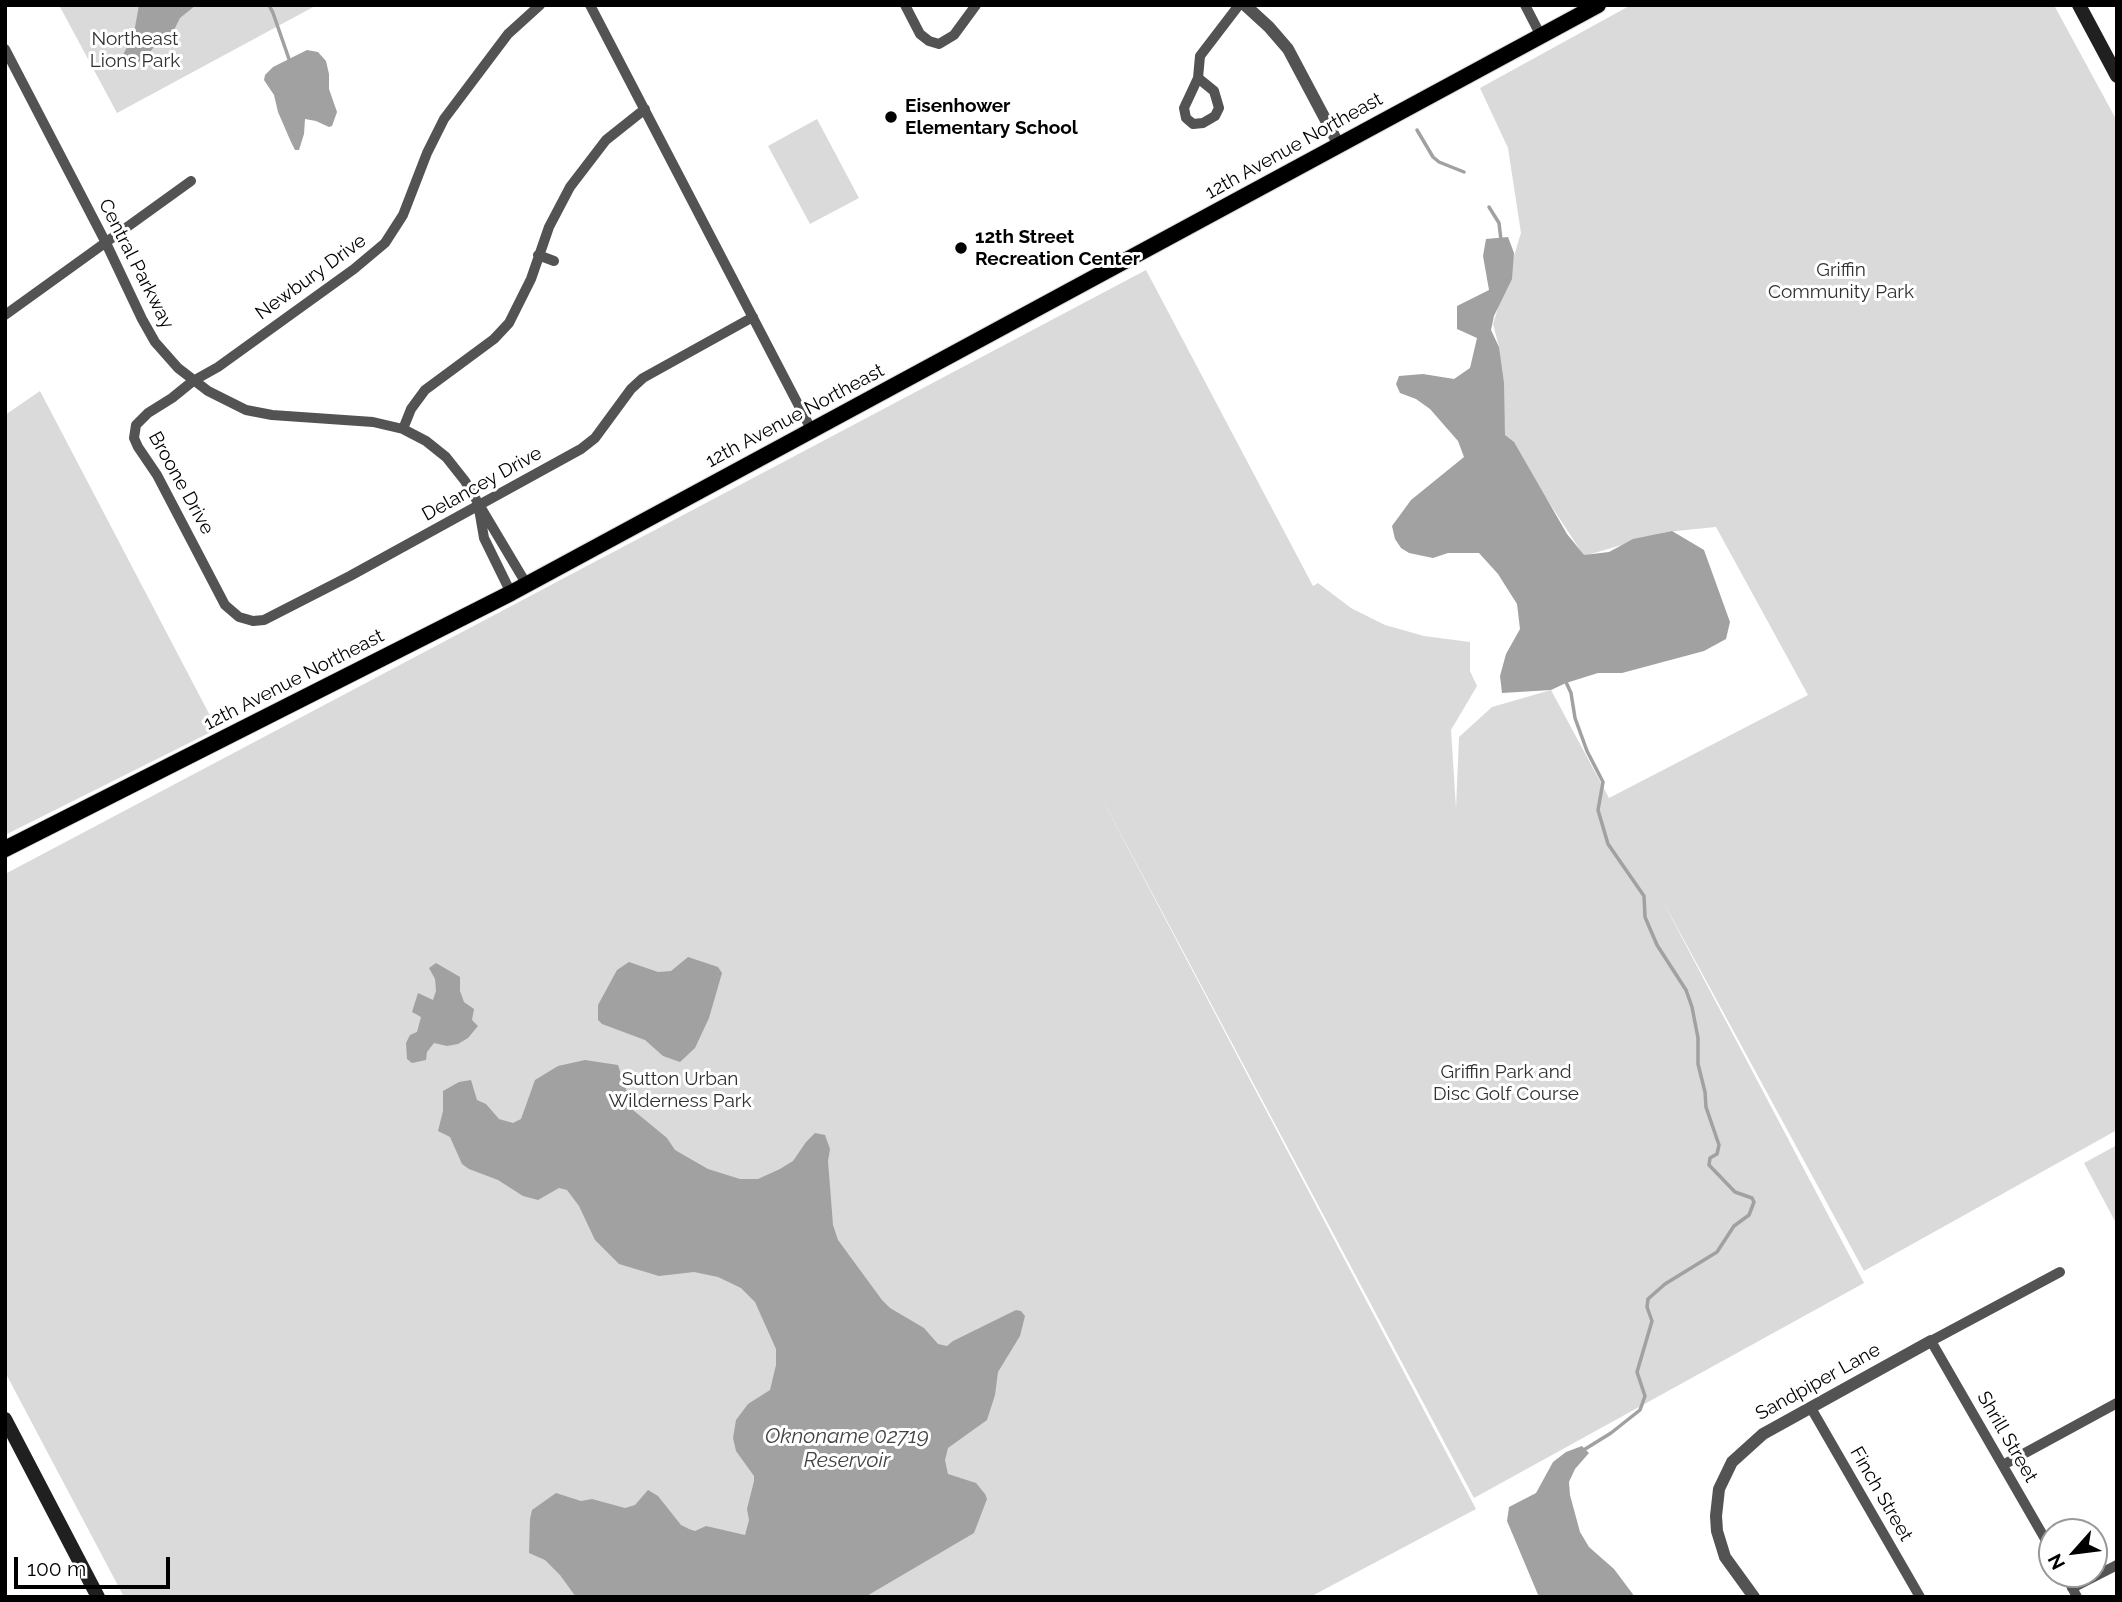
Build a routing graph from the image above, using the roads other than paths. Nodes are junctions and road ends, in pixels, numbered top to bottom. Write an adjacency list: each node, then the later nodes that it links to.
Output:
1 (540, 5): 21 (street, Newbury Drive)
2 (590, 5): 13 (street)
3 (905, 5): 4 (street)
4 (976, 5)
5 (1525, 5): 9 (street)
6 (1598, 5): 9 (main road, 12th Avenue Northeast)
7 (2079, 5): 11 (main road)
8 (1247, 6): 12 (street); 14 (street)
9 (1541, 36): 14 (main road, 12th Avenue Northeast)
10 (5, 49): 16 (street, Central Parkway)
11 (2117, 76)
12 (1198, 78): 12 (street)
13 (645, 109): 17 (street); 20 (street)
14 (1339, 145): 23 (main road, 12th Avenue Northeast)
15 (191, 181): 16 (street)
16 (106, 243): 19 (street); 21 (street, Central Parkway)
17 (538, 255): 18 (street); 22 (street)
18 (554, 261)
19 (5, 315)
20 (753, 317): 23 (street); 24 (street, Delancey Drive)
21 (193, 381): 22 (street, Central Parkway); 25 (street, Broone Drive)
22 (403, 429): 24 (street, Central Parkway)
23 (813, 431): 26 (main road, 12th Avenue Northeast)
24 (479, 505): 25 (street, Delancey Drive); 26 (street, Central Parkway); 27 (street, Central Parkway)
25 (216, 584)
26 (527, 584): 27 (main road, 12th Avenue Northeast)
27 (511, 593): 28 (main road, 12th Avenue Northeast)
28 (5, 849)
29 (2060, 1272): 30 (street, Sandpiper Lane)
30 (1931, 1341): 32 (street, Sandpiper Lane); 34 (street, Shrill Street)
31 (2117, 1403): 34 (street)
32 (1811, 1408): 39 (street, Sandpiper Lane); 40 (street, Finch Street)
33 (5, 1419): 38 (main road)
34 (2003, 1465): 35 (street, Shrill Street)
35 (2038, 1526)
36 (2117, 1565): 37 (street)
37 (2074, 1592)
38 (98, 1597)
39 (1754, 1597)
40 (1920, 1597)

